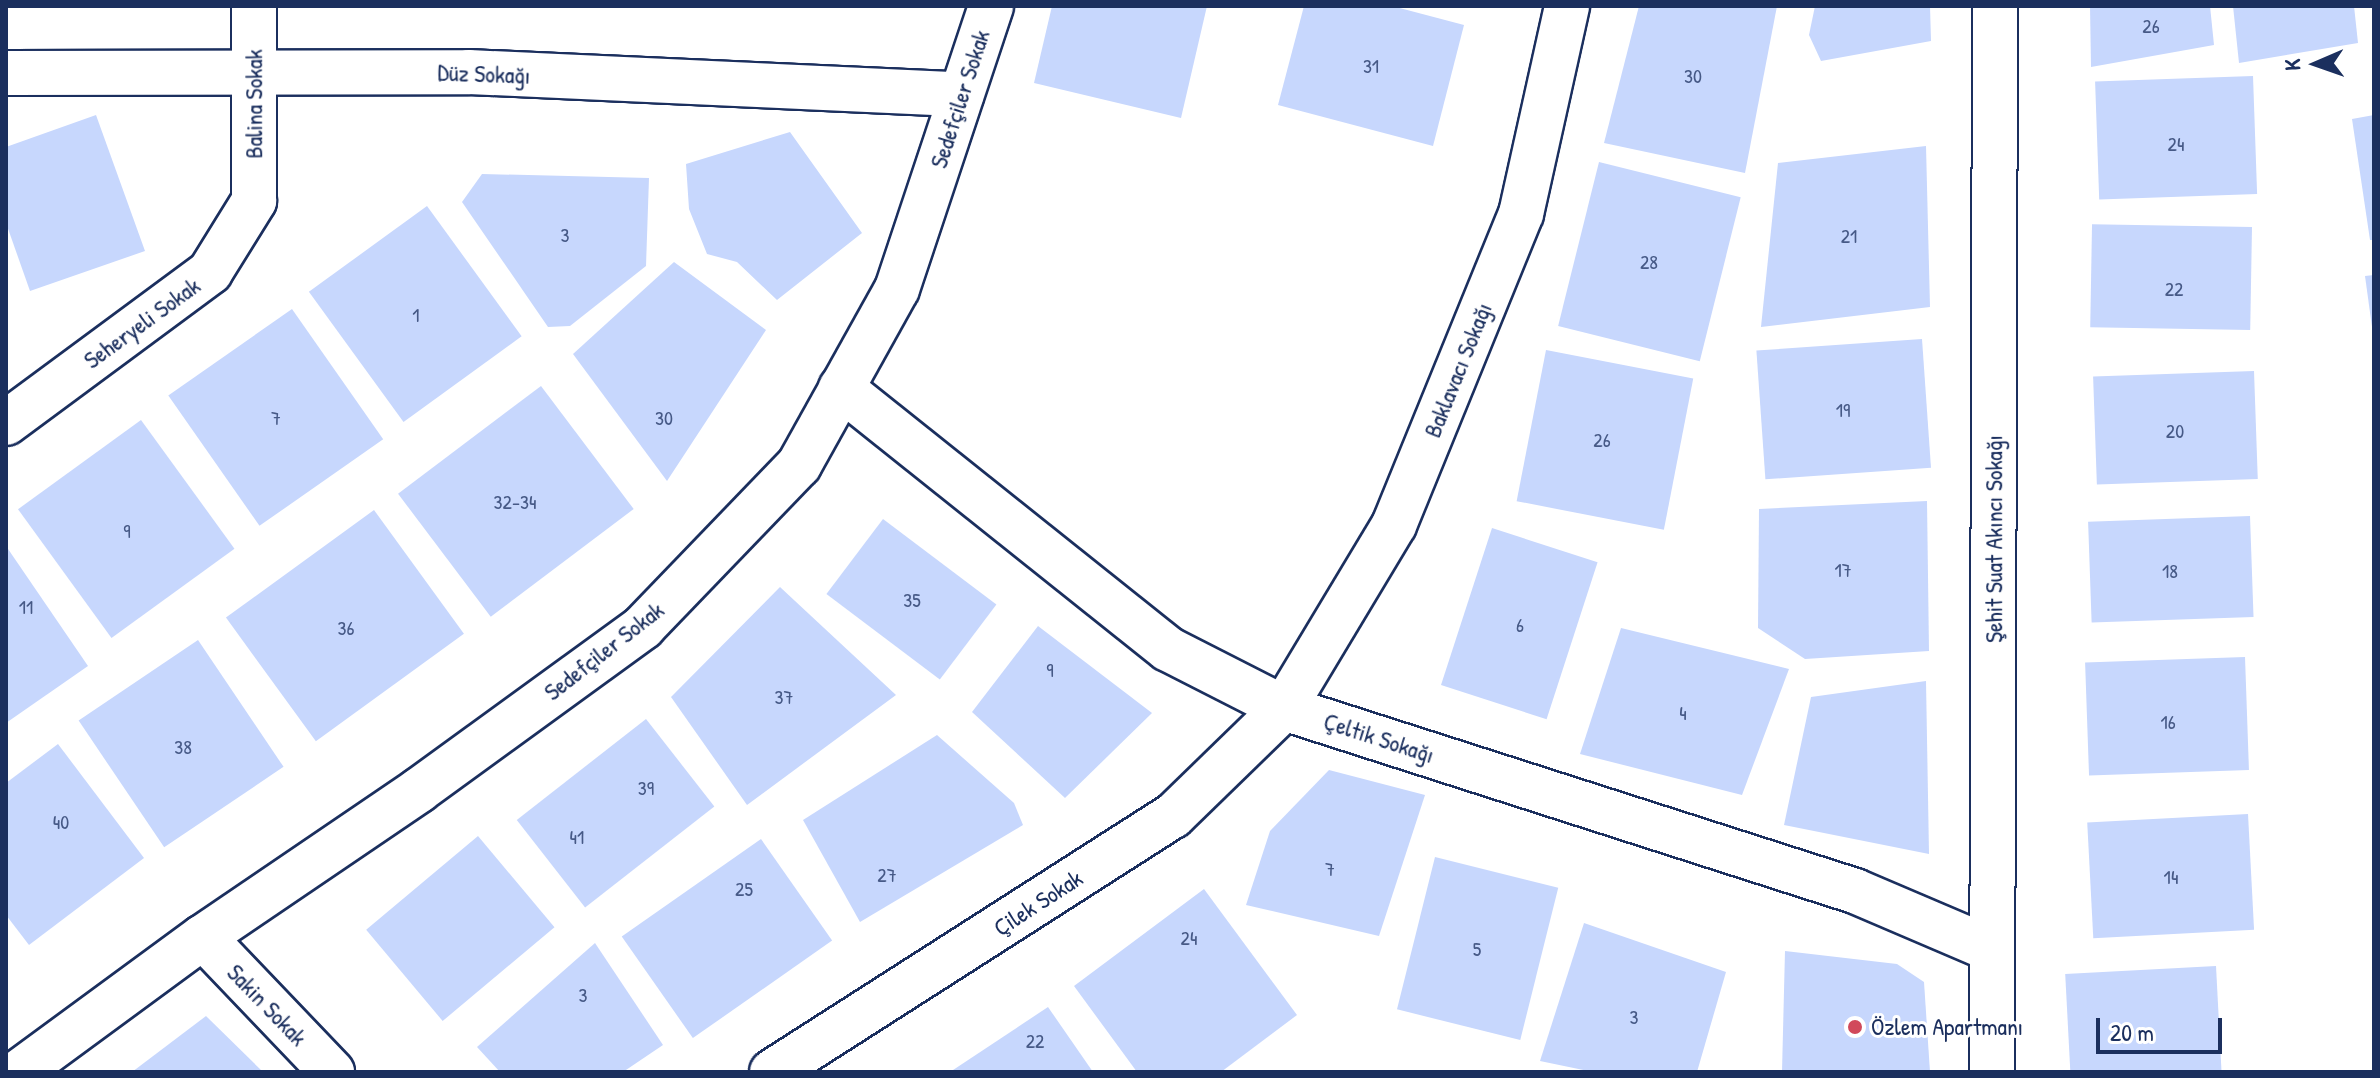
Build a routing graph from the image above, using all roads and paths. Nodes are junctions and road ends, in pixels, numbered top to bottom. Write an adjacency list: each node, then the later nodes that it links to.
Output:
1 (254, 6): 6 (street, Balina Sokak)
2 (991, 6): 7 (street, Sedefçiler Sokak)
3 (1567, 6): 11 (street, Baklavacı Sokağı)
4 (1995, 6): 13 (street, Şehit Suat Akıncı Sokağı)
5 (6, 73): 6 (street, Düz Sokağı)
6 (255, 73): 7 (street, Düz Sokağı); 8 (street, Balina Sokak)
7 (962, 94): 9 (street, Sedefçiler Sokak)
8 (254, 201): 10 (street, Seheryeli Sokak)
9 (841, 388): 11 (street, Çeltik Sokağı); 12 (street, Sedefçiler Sokak)
10 (6, 423)
11 (1284, 708): 13 (street, Çeltik Sokağı); 16 (street, Çilek Sokak)
12 (203, 937): 14 (street, Sedefçiler Sokak); 15 (street, Sakin Sokak)
13 (1991, 949): 17 (street, Şehit Suat Akıncı Sokağı)
14 (19, 1072)
15 (332, 1072)
16 (772, 1072)
17 (1992, 1072)

